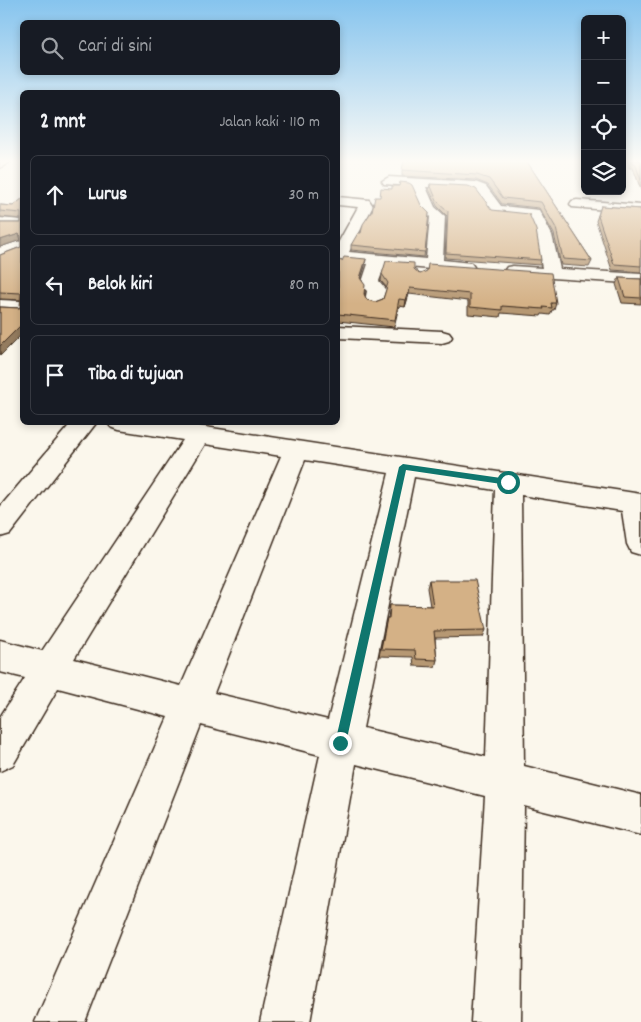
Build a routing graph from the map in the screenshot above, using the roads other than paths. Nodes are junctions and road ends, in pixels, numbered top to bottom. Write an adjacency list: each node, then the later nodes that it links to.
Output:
1 (368, 208): 8 (street)
2 (428, 208): 11 (street)
3 (494, 208): 12 (street)
4 (624, 208): 5 (street)
5 (641, 209)
6 (0, 223): 7 (street)
7 (20, 224)
8 (340, 253)
9 (340, 256): 10 (street)
10 (378, 260): 11 (street); 14 (street)
11 (434, 265): 12 (street)
12 (552, 273): 13 (street)
13 (641, 280)
14 (374, 301)
15 (0, 306): 16 (street)
16 (20, 307)
17 (340, 332): 18 (street)
18 (442, 337)
19 (83, 425): 26 (street)
20 (138, 425): 21 (street)
21 (199, 434): 22 (street); 29 (street)
22 (296, 451): 23 (street); 30 (street)
23 (403, 467): 24 (street); 31 (street)
24 (508, 482): 25 (street); 33 (street)
25 (638, 504): 27 (street)
26 (0, 526)
27 (641, 544)
28 (0, 656): 29 (street)
29 (49, 670): 30 (street); 32 (street)
30 (191, 707): 31 (street); 35 (street)
31 (340, 743): 33 (street); 36 (street)
32 (0, 752)
33 (505, 780): 34 (street); 37 (street)
34 (641, 815)
35 (60, 1022)
36 (285, 1022)
37 (496, 1022)

